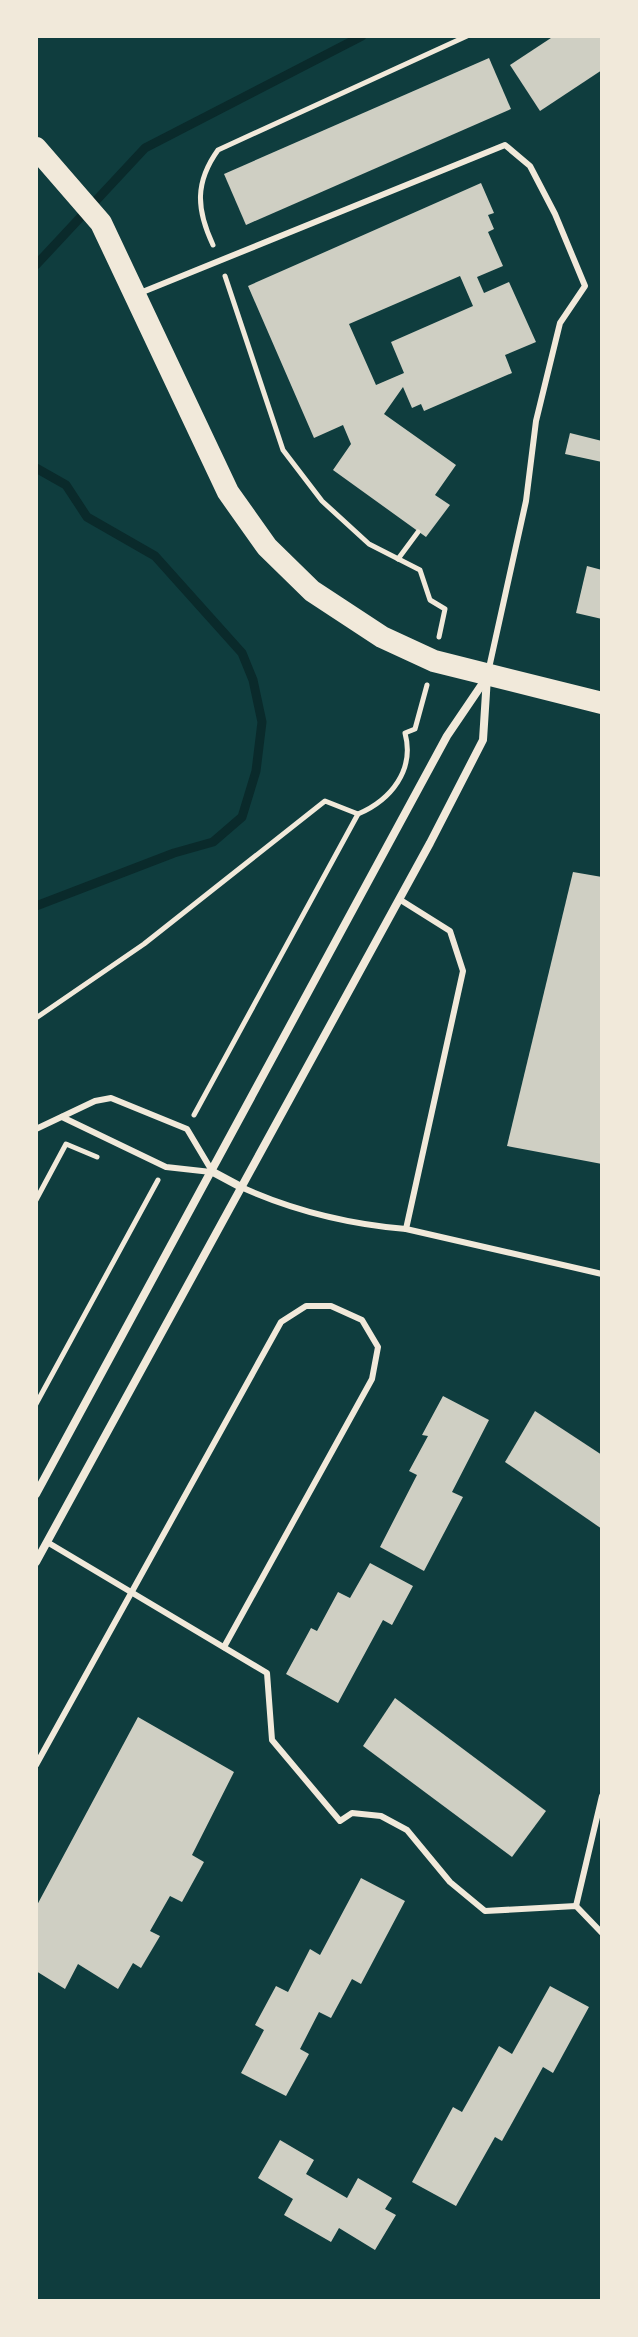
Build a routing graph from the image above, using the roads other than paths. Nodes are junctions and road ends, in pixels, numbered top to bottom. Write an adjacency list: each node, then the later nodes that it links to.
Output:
1 (36, 148): 3 (highway)
2 (36, 169): 3 (highway)
3 (74, 192): 4 (highway)
4 (136, 295): 5 (highway); 5 (lane)
5 (487, 676): 6 (highway); 7 (street); 10 (street)
6 (602, 703)
7 (399, 899): 11 (street); 12 (lane)
8 (62, 1117): 9 (lane); 10 (lane); 10 (lane)
9 (36, 1129)
10 (213, 1172): 11 (street); 14 (street)
11 (241, 1187): 12 (lane); 15 (street)
12 (406, 1229): 13 (lane)
13 (602, 1274)
14 (36, 1494)
15 (47, 1542): 16 (street); 17 (lane)
16 (36, 1562)
17 (130, 1592): 18 (lane); 18 (lane); 19 (lane)
18 (224, 1647): 21 (lane)
19 (36, 1765)
20 (602, 1796): 21 (lane)
21 (576, 1906): 22 (lane)
22 (602, 1933)

